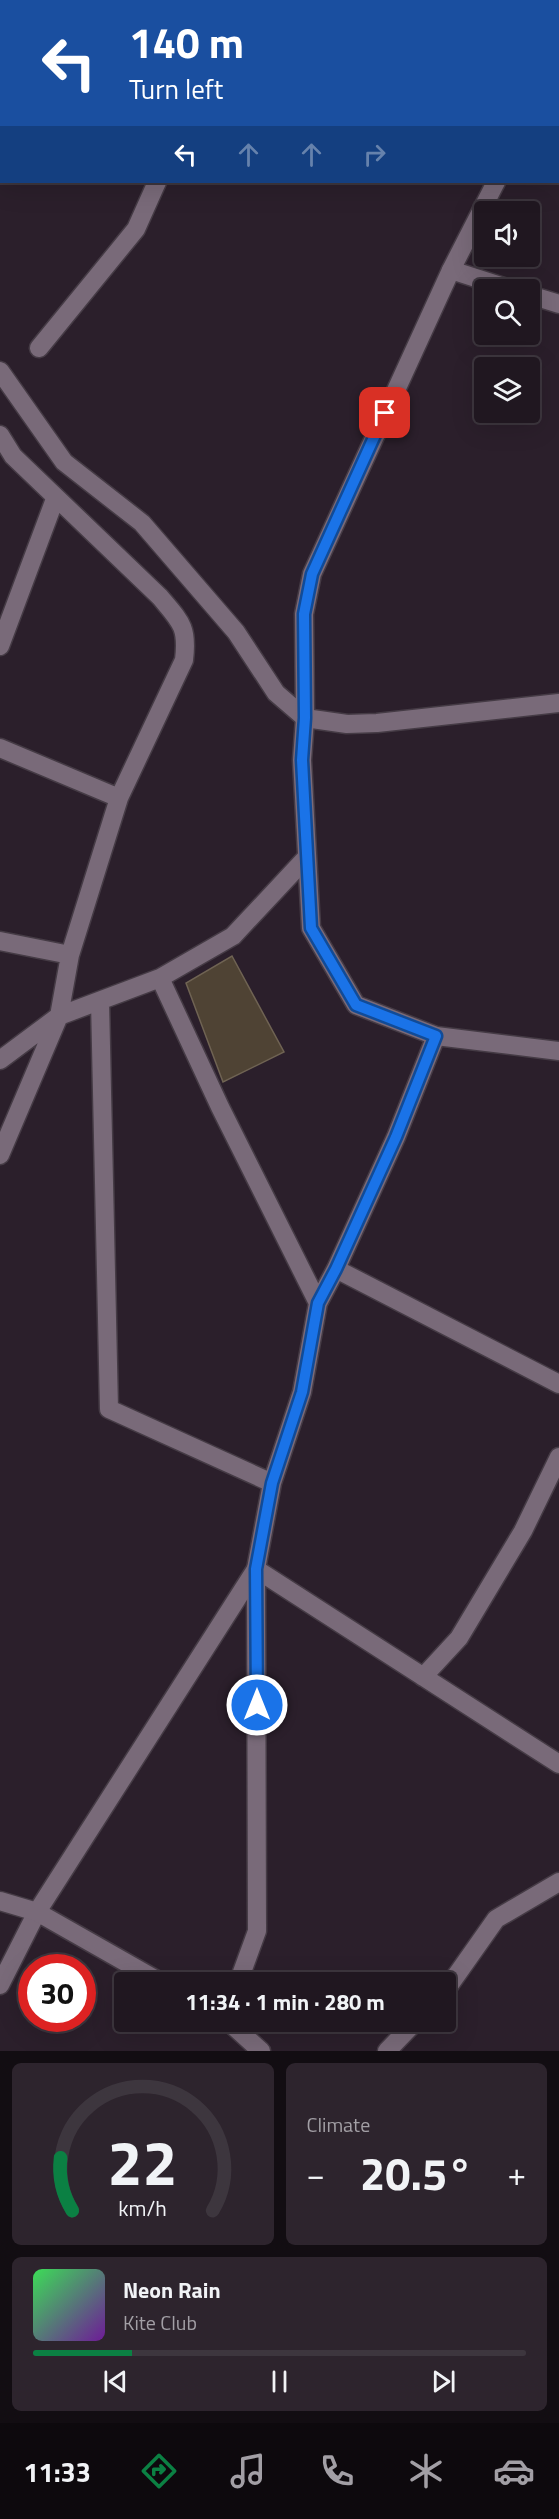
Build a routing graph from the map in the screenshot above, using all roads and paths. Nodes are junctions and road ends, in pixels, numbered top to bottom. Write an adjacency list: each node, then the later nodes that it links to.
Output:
1 (157, 183): 7 (street)
2 (495, 183): 3 (street)
3 (451, 270): 4 (street); 13 (street)
4 (479, 279)
5 (540, 298): 6 (street)
6 (559, 304)
7 (39, 348)
8 (0, 371): 13 (street)
9 (0, 435): 10 (street)
10 (55, 499): 11 (street); 15 (street)
11 (0, 646)
12 (559, 703): 13 (street)
13 (305, 718): 16 (street)
14 (0, 748): 15 (street)
15 (119, 798): 18 (street)
16 (306, 858): 19 (street); 22 (street)
17 (0, 941): 18 (street)
18 (70, 956): 21 (street)
19 (160, 978): 20 (street); 27 (street)
20 (100, 1001): 21 (street); 30 (street)
21 (59, 1016): 24 (street); 25 (street)
22 (436, 1036): 23 (street); 26 (street)
23 (559, 1051)
24 (0, 1060)
25 (0, 1155)
26 (336, 1269): 27 (street); 28 (street)
27 (318, 1303): 30 (street)
28 (559, 1384)
29 (559, 1457): 32 (street)
30 (272, 1483): 31 (street)
31 (256, 1569): 32 (street); 36 (street); 38 (street)
32 (423, 1677): 33 (street)
33 (559, 1764)
34 (559, 1882): 39 (street)
35 (0, 1901): 36 (street)
36 (37, 1912): 37 (street); 40 (street)
37 (143, 1972)
38 (242, 1972)
39 (456, 1976)
40 (0, 1985)
41 (240, 2032): 43 (street)
42 (405, 2032): 44 (street)
43 (261, 2051)
44 (387, 2051)

